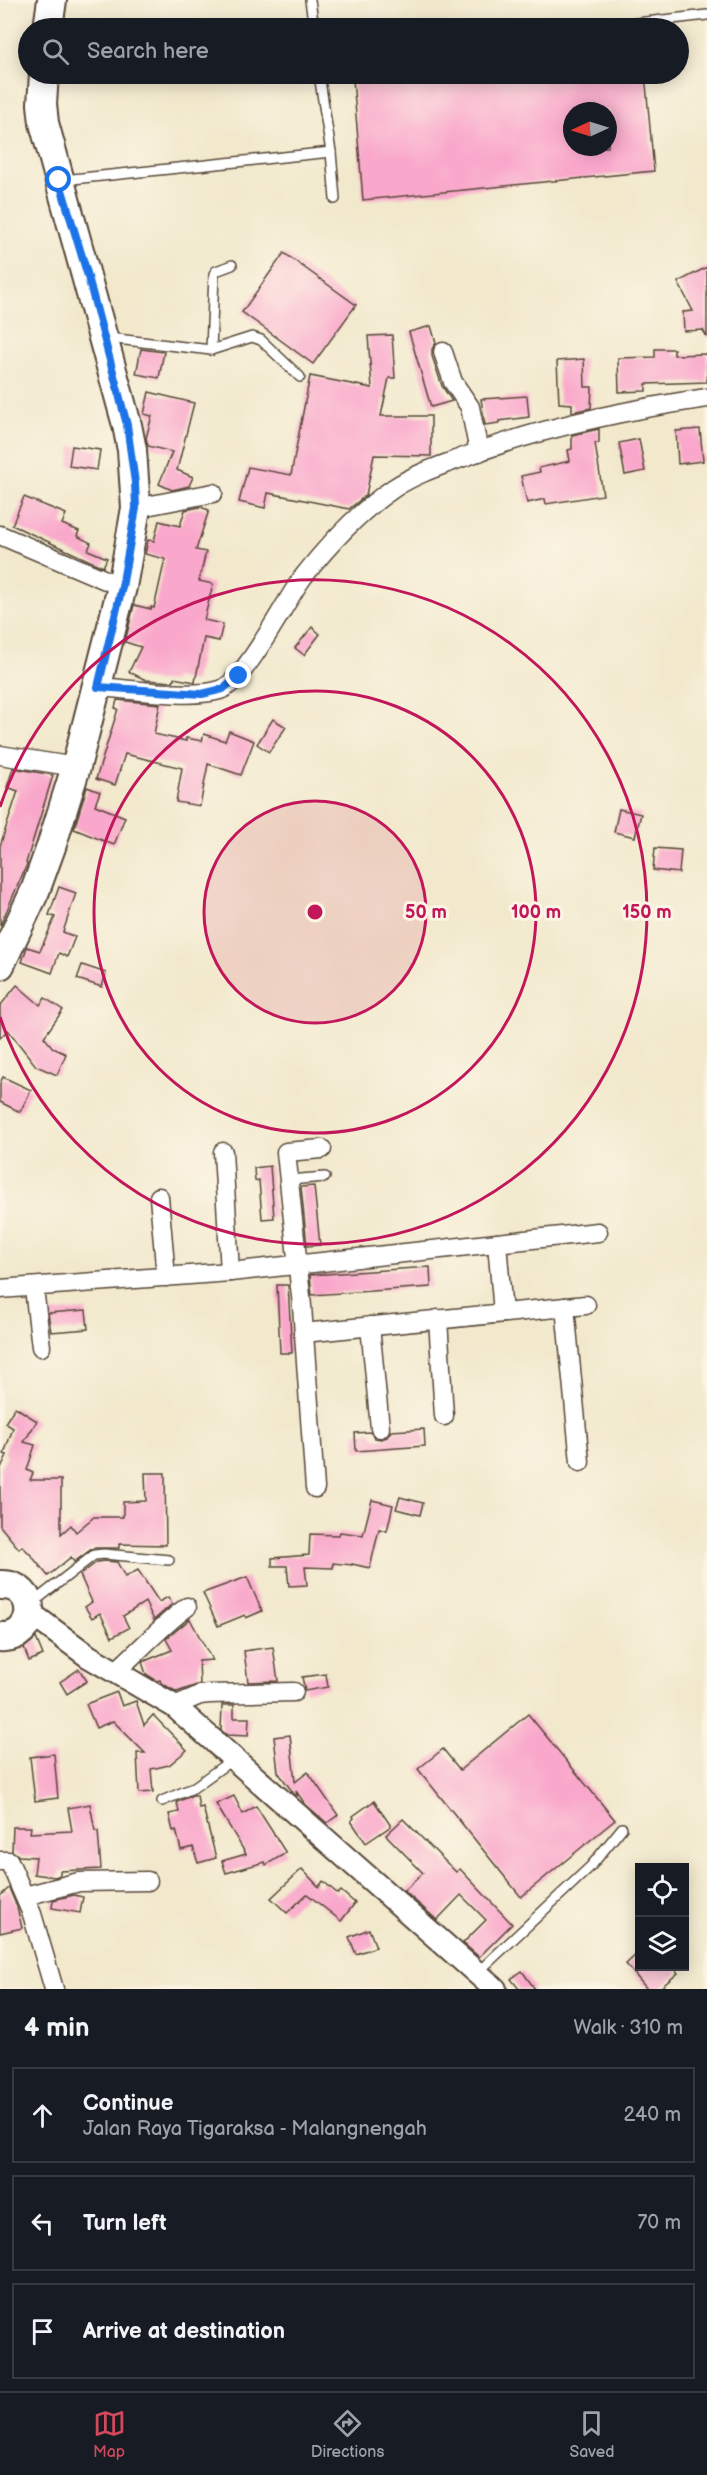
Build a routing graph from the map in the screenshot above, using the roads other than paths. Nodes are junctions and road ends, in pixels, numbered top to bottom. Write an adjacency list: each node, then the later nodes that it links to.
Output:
1 (52, 0): 4 (main road)
2 (310, 0): 5 (lane)
3 (707, 15): 6 (lane)
4 (49, 18)
5 (313, 18)
6 (681, 18)
7 (43, 84): 10 (main road)
8 (321, 84): 9 (lane)
9 (331, 152): 10 (lane); 11 (lane)
10 (59, 180): 13 (main road)
11 (335, 199)
12 (232, 265): 14 (lane)
13 (105, 338): 14 (lane); 20 (main road)
14 (211, 350): 16 (lane)
15 (443, 352): 18 (street)
16 (300, 377)
17 (707, 398): 18 (street)
18 (479, 452): 23 (street)
19 (213, 493): 20 (street)
20 (136, 508): 22 (main road)
21 (0, 535): 22 (street)
22 (122, 587): 23 (main road)
23 (98, 687): 25 (main road)
24 (0, 755): 25 (street)
25 (76, 767): 26 (main road)
26 (0, 965)
27 (322, 1149): 30 (street)
28 (223, 1152): 35 (street)
29 (325, 1177): 30 (lane)
30 (289, 1180): 34 (street)
31 (159, 1197): 36 (street)
32 (598, 1232): 33 (street)
33 (497, 1243): 34 (street); 41 (street)
34 (297, 1265): 35 (street); 44 (street)
35 (230, 1272): 36 (street)
36 (166, 1277): 37 (street)
37 (34, 1288): 38 (street); 45 (street)
38 (0, 1289)
39 (586, 1305): 40 (street)
40 (565, 1307): 41 (street); 48 (street)
41 (503, 1313): 42 (street)
42 (438, 1319): 43 (street); 46 (street)
43 (370, 1326): 44 (street); 47 (street)
44 (303, 1333): 49 (street)
45 (40, 1347)
46 (444, 1416)
47 (380, 1428)
48 (580, 1462)
49 (315, 1488)
50 (169, 1560): 53 (lane)
51 (0, 1585): 53 (main road)
52 (187, 1607): 55 (street)
53 (29, 1609): 54 (main road); 55 (street)
54 (0, 1637)
55 (116, 1672): 57 (street)
56 (294, 1692): 57 (street)
57 (174, 1706): 58 (street)
58 (233, 1759): 59 (lane); 64 (street)
59 (162, 1801)
60 (622, 1828): 64 (lane)
61 (0, 1861): 63 (street)
62 (148, 1881): 63 (street)
63 (25, 1896): 65 (street)
64 (477, 1973): 66 (street)
65 (54, 1989)
66 (495, 1989)

